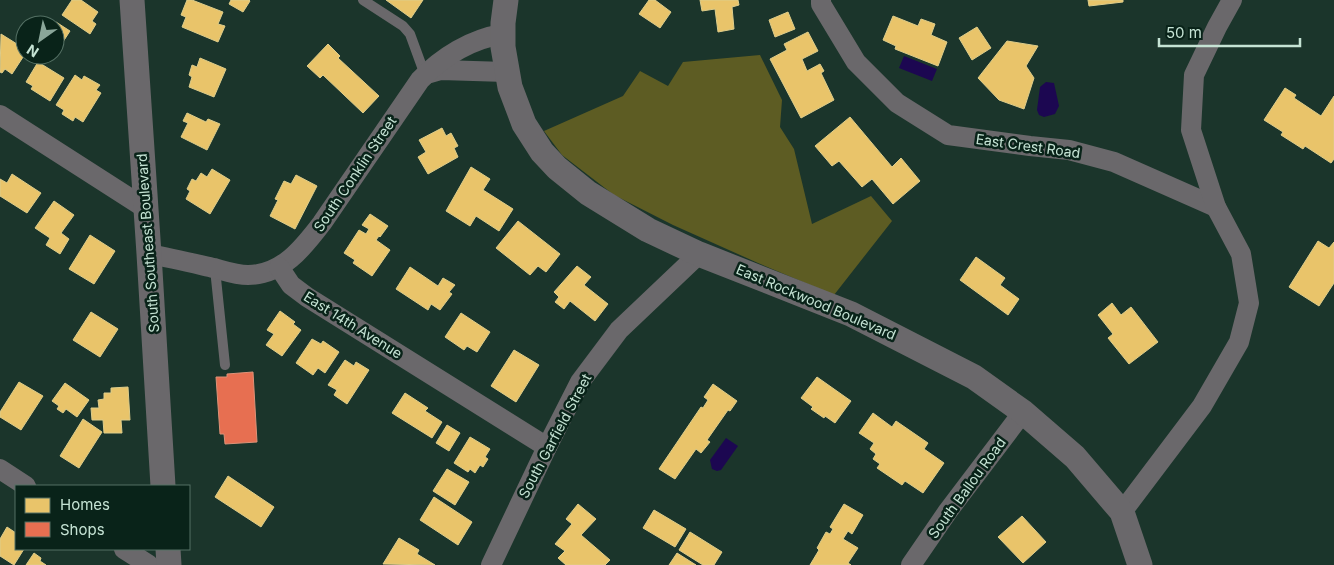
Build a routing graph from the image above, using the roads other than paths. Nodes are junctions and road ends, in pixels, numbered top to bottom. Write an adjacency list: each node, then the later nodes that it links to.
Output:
1 (132, 0): 11 (street, South Southeast Boulevard)
2 (363, 0): 8 (lane)
3 (506, 0): 6 (street, East Rockwood Boulevard)
4 (820, 0): 10 (street, East Crest Road)
5 (1232, 0): 10 (street)
6 (503, 34): 7 (street, East Rockwood Boulevard); 8 (street, South Conklin Street)
7 (506, 72): 8 (street); 13 (street, East Rockwood Boulevard)
8 (425, 75): 14 (street, South Conklin Street)
9 (0, 115): 11 (street)
10 (1216, 207): 22 (street)
11 (145, 208): 12 (street, South Southeast Boulevard)
12 (149, 254): 15 (street); 21 (street, South Southeast Boulevard)
13 (698, 254): 17 (street, East Rockwood Boulevard); 18 (street, South Garfield Street)
14 (279, 267): 15 (street); 18 (street, East 14th Avenue)
15 (215, 269): 16 (lane)
16 (225, 364)
17 (1023, 412): 22 (street, East Rockwood Boulevard); 28 (street, South Ballou Road)
18 (547, 447): 27 (street, South Garfield Street)
19 (0, 470): 20 (street)
20 (24, 485)
21 (163, 485)
22 (1122, 512): 29 (street, East Rockwood Boulevard)
23 (126, 550): 25 (street)
24 (168, 550): 26 (street)
25 (149, 565)
26 (169, 565)
27 (490, 565)
28 (911, 565)
29 (1140, 565)

